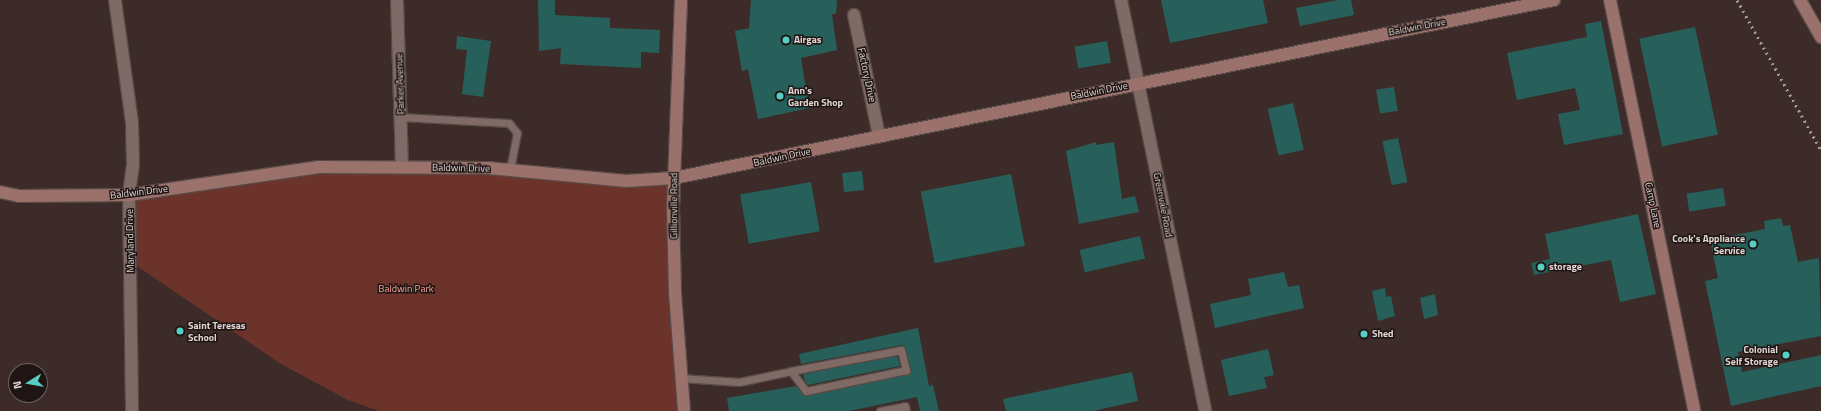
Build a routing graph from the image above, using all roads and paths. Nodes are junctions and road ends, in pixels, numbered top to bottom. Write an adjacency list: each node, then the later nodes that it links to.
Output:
1 (115, 0): 17 (street, Maryland Drive)
2 (397, 0): 11 (street, Parker Avenue)
3 (681, 0): 15 (street, Gillionville Road)
4 (1121, 0): 10 (street, Greenvale Road)
5 (1554, 0): 10 (street, Baldwin Drive)
6 (1610, 0): 25 (street, Camp Lane)
7 (1800, 0): 9 (street)
8 (854, 15): 12 (street, Factory Drive)
9 (1821, 37)
10 (1139, 83): 12 (street, Baldwin Drive); 24 (street, Greenvale Road)
11 (401, 117): 13 (street, Parker Avenue); 14 (lane)
12 (879, 136): 15 (street, Baldwin Drive)
13 (402, 167): 14 (street, Baldwin Drive); 17 (street, Baldwin Drive)
14 (510, 169): 15 (street, Baldwin Drive)
15 (674, 178): 19 (street, Gillionville Road)
16 (0, 192): 17 (street, Baldwin Drive)
17 (129, 195): 20 (street, Maryland Drive)
18 (791, 370): 18 (lane); 19 (lane)
19 (681, 378): 21 (street, Gillionville Road)
20 (132, 411)
21 (684, 411)
22 (880, 411): 23 (lane)
23 (906, 411)
24 (1205, 411)
25 (1694, 411)

